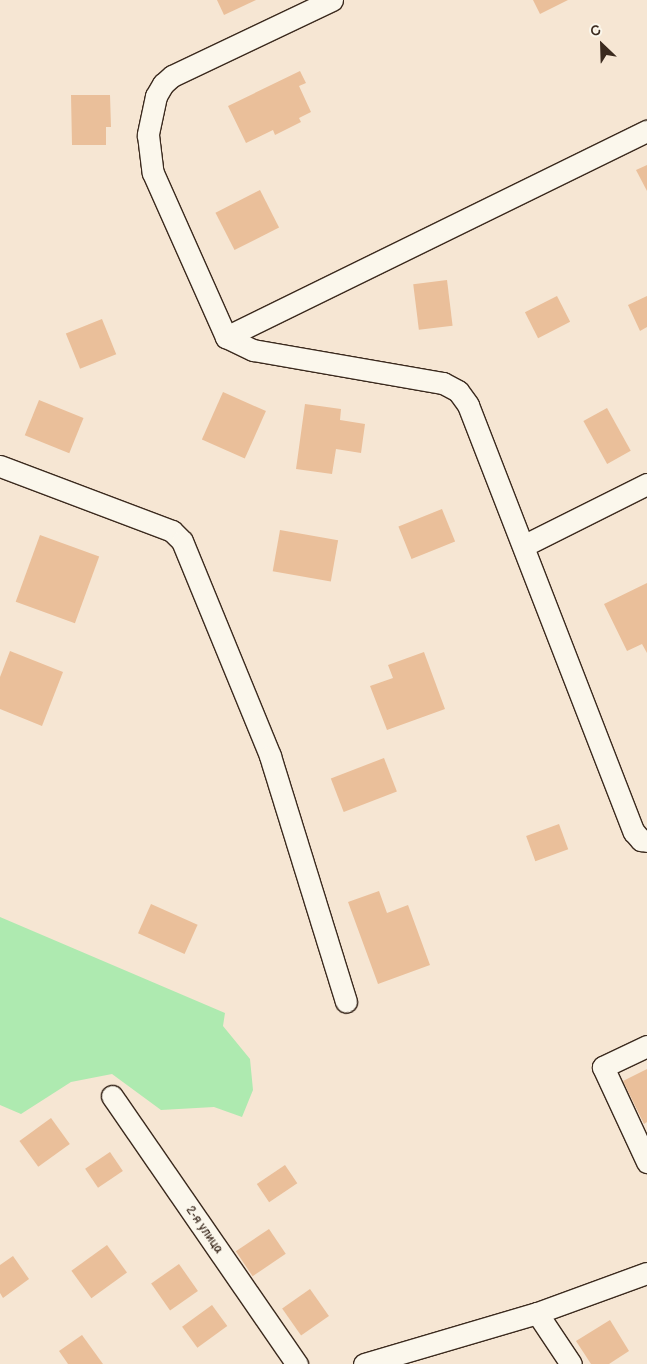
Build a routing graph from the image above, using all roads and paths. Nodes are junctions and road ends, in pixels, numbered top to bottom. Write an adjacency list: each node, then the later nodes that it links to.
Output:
1 (332, 0): 3 (street)
2 (647, 131): 3 (street)
3 (226, 337): 6 (street)
4 (0, 466): 8 (street)
5 (647, 484): 6 (street)
6 (525, 545): 7 (street)
7 (647, 841)
8 (346, 1002)
9 (647, 1046): 11 (street)
10 (112, 1096): 14 (street, 2-я улица)
11 (647, 1162)
12 (647, 1273): 13 (street)
13 (537, 1314): 15 (street); 16 (street)
14 (297, 1364)
15 (364, 1364)
16 (571, 1364)

